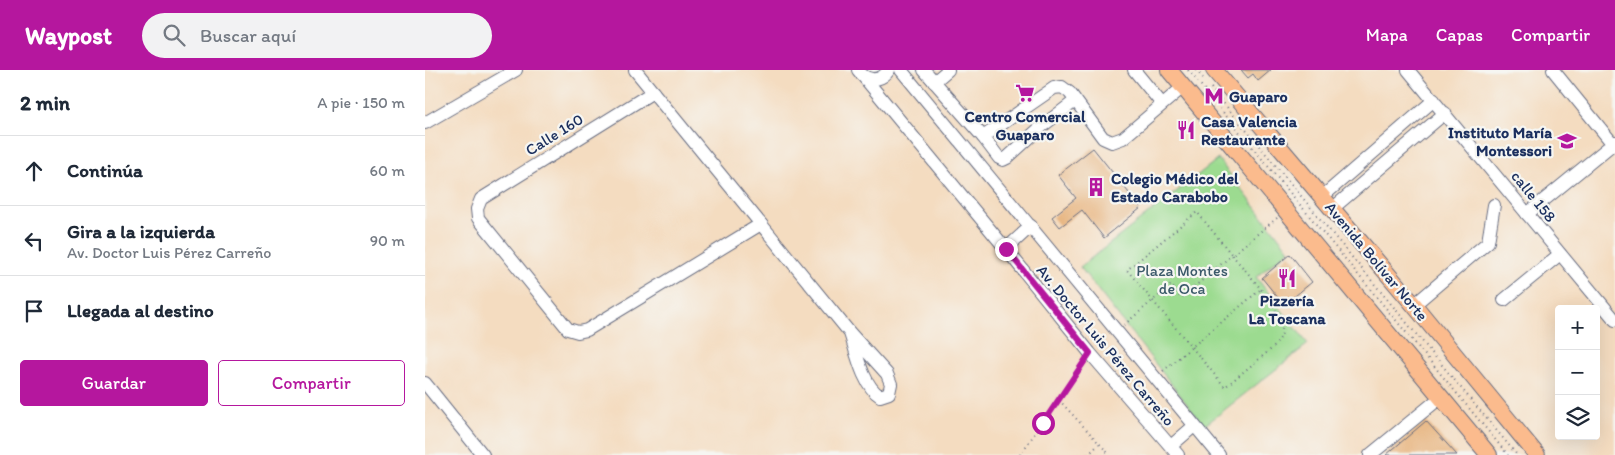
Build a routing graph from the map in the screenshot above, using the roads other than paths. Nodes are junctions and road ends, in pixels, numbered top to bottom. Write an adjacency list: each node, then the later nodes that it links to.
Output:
1 (516, 70): 20 (street)
2 (635, 70): 15 (street)
3 (889, 70): 12 (street)
4 (901, 70): 27 (street, Av. Doctor Luis Pérez Carreño)
5 (924, 70): 13 (street)
6 (948, 70): 13 (street)
7 (1134, 70): 18 (street)
8 (1169, 70): 14 (main road)
9 (1214, 70): 23 (main road, Avenida Bolívar Norte)
10 (1408, 70): 16 (street, calle 158)
11 (1553, 70): 22 (street)
12 (859, 72): 28 (street, Av. Doctor Luis Pérez Carreño)
13 (934, 82): 21 (street)
14 (1183, 87): 18 (street); 35 (main road)
15 (653, 92): 26 (street); 26 (street, Calle 160)
16 (1435, 100): 19 (street, calle 158); 23 (street)
17 (1075, 101): 18 (street); 21 (street); 21 (street)
18 (1162, 104)
19 (1445, 113): 23 (street); 25 (street, calle 158)
20 (425, 124)
21 (983, 137)
22 (1614, 143): 25 (street)
23 (1327, 203): 31 (main road, Avenida Bolívar Norte)
24 (1493, 204): 31 (street)
25 (1527, 214): 29 (street, calle 158)
26 (761, 224): 33 (street)
27 (1031, 226): 28 (street); 36 (street, Av. Doctor Luis Pérez Carreño)
28 (1006, 249): 37 (street, Av. Doctor Luis Pérez Carreño)
29 (1559, 254): 30 (street); 32 (street, calle 158)
30 (1504, 300)
31 (1414, 305): 42 (main road, Avenida Bolívar Norte)
32 (1615, 320)
33 (850, 333)
34 (425, 383): 38 (street)
35 (1441, 397): 40 (street); 41 (main road)
36 (1194, 426): 37 (street); 39 (street, Av. Doctor Luis Pérez Carreño)
37 (1174, 451)
38 (483, 455)
39 (1219, 455)
40 (1370, 455)
41 (1489, 455)
42 (1537, 455)

